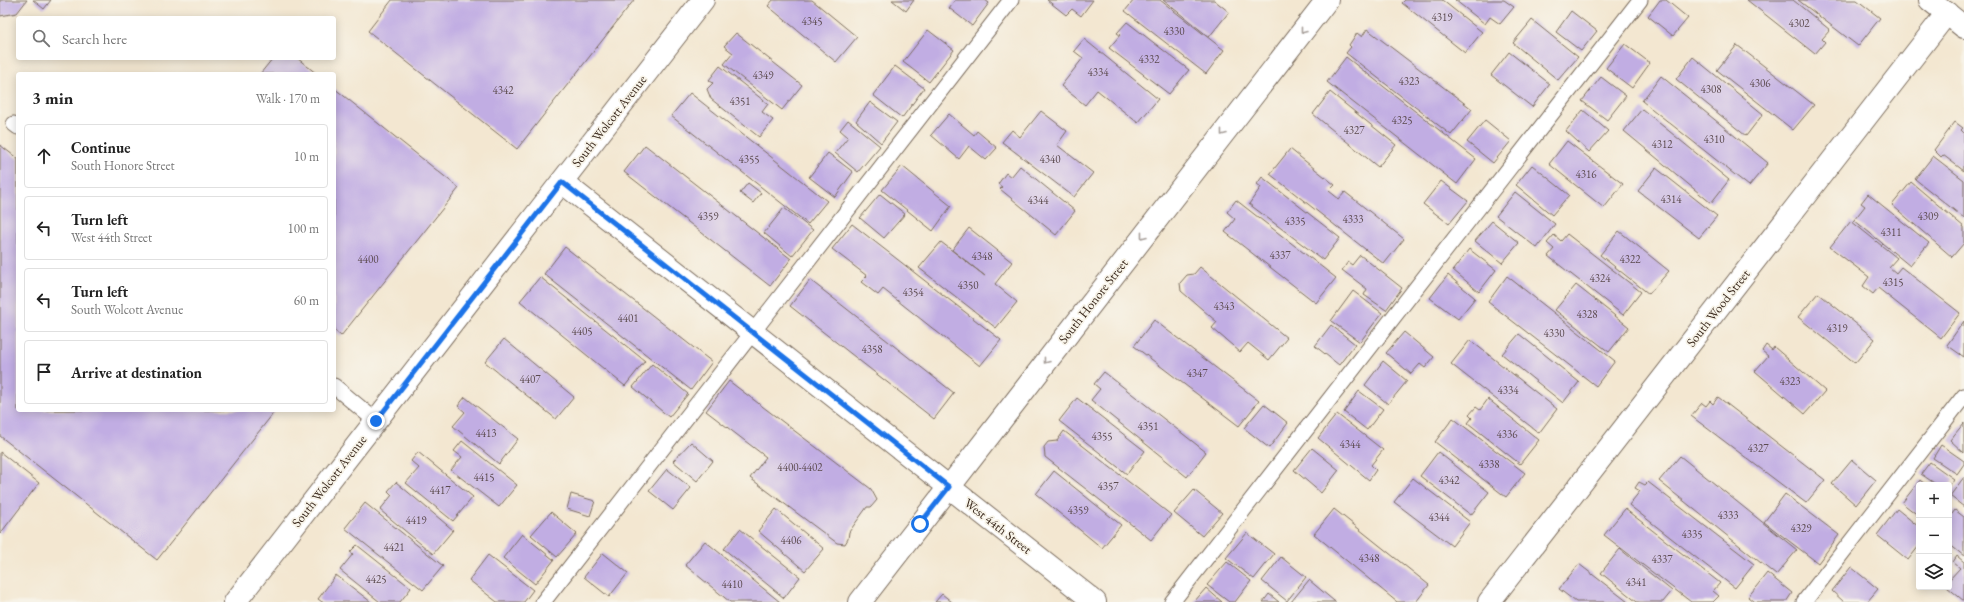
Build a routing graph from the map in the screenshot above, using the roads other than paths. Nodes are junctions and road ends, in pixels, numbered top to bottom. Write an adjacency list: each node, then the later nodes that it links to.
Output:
1 (703, 0): 7 (street, South Wolcott Avenue)
2 (1011, 0): 8 (lane)
3 (1327, 0): 12 (street, South Honore Street, one-way to 12)
4 (1640, 0): 17 (lane)
5 (1939, 7): 6 (street); 18 (street, South Wood Street)
6 (1964, 27)
7 (562, 182): 8 (street, West 44th Street); 11 (street, South Wolcott Avenue)
8 (753, 332): 12 (street, West 44th Street); 14 (lane)
9 (336, 388): 11 (lane)
10 (1964, 396): 19 (lane)
11 (376, 421): 13 (street, South Wolcott Avenue)
12 (949, 487): 15 (street, South Honore Street); 16 (street, West 44th Street)
13 (234, 602)
14 (543, 602)
15 (860, 602)
16 (1095, 602)
17 (1172, 602)
18 (1489, 602)
19 (1804, 602)

